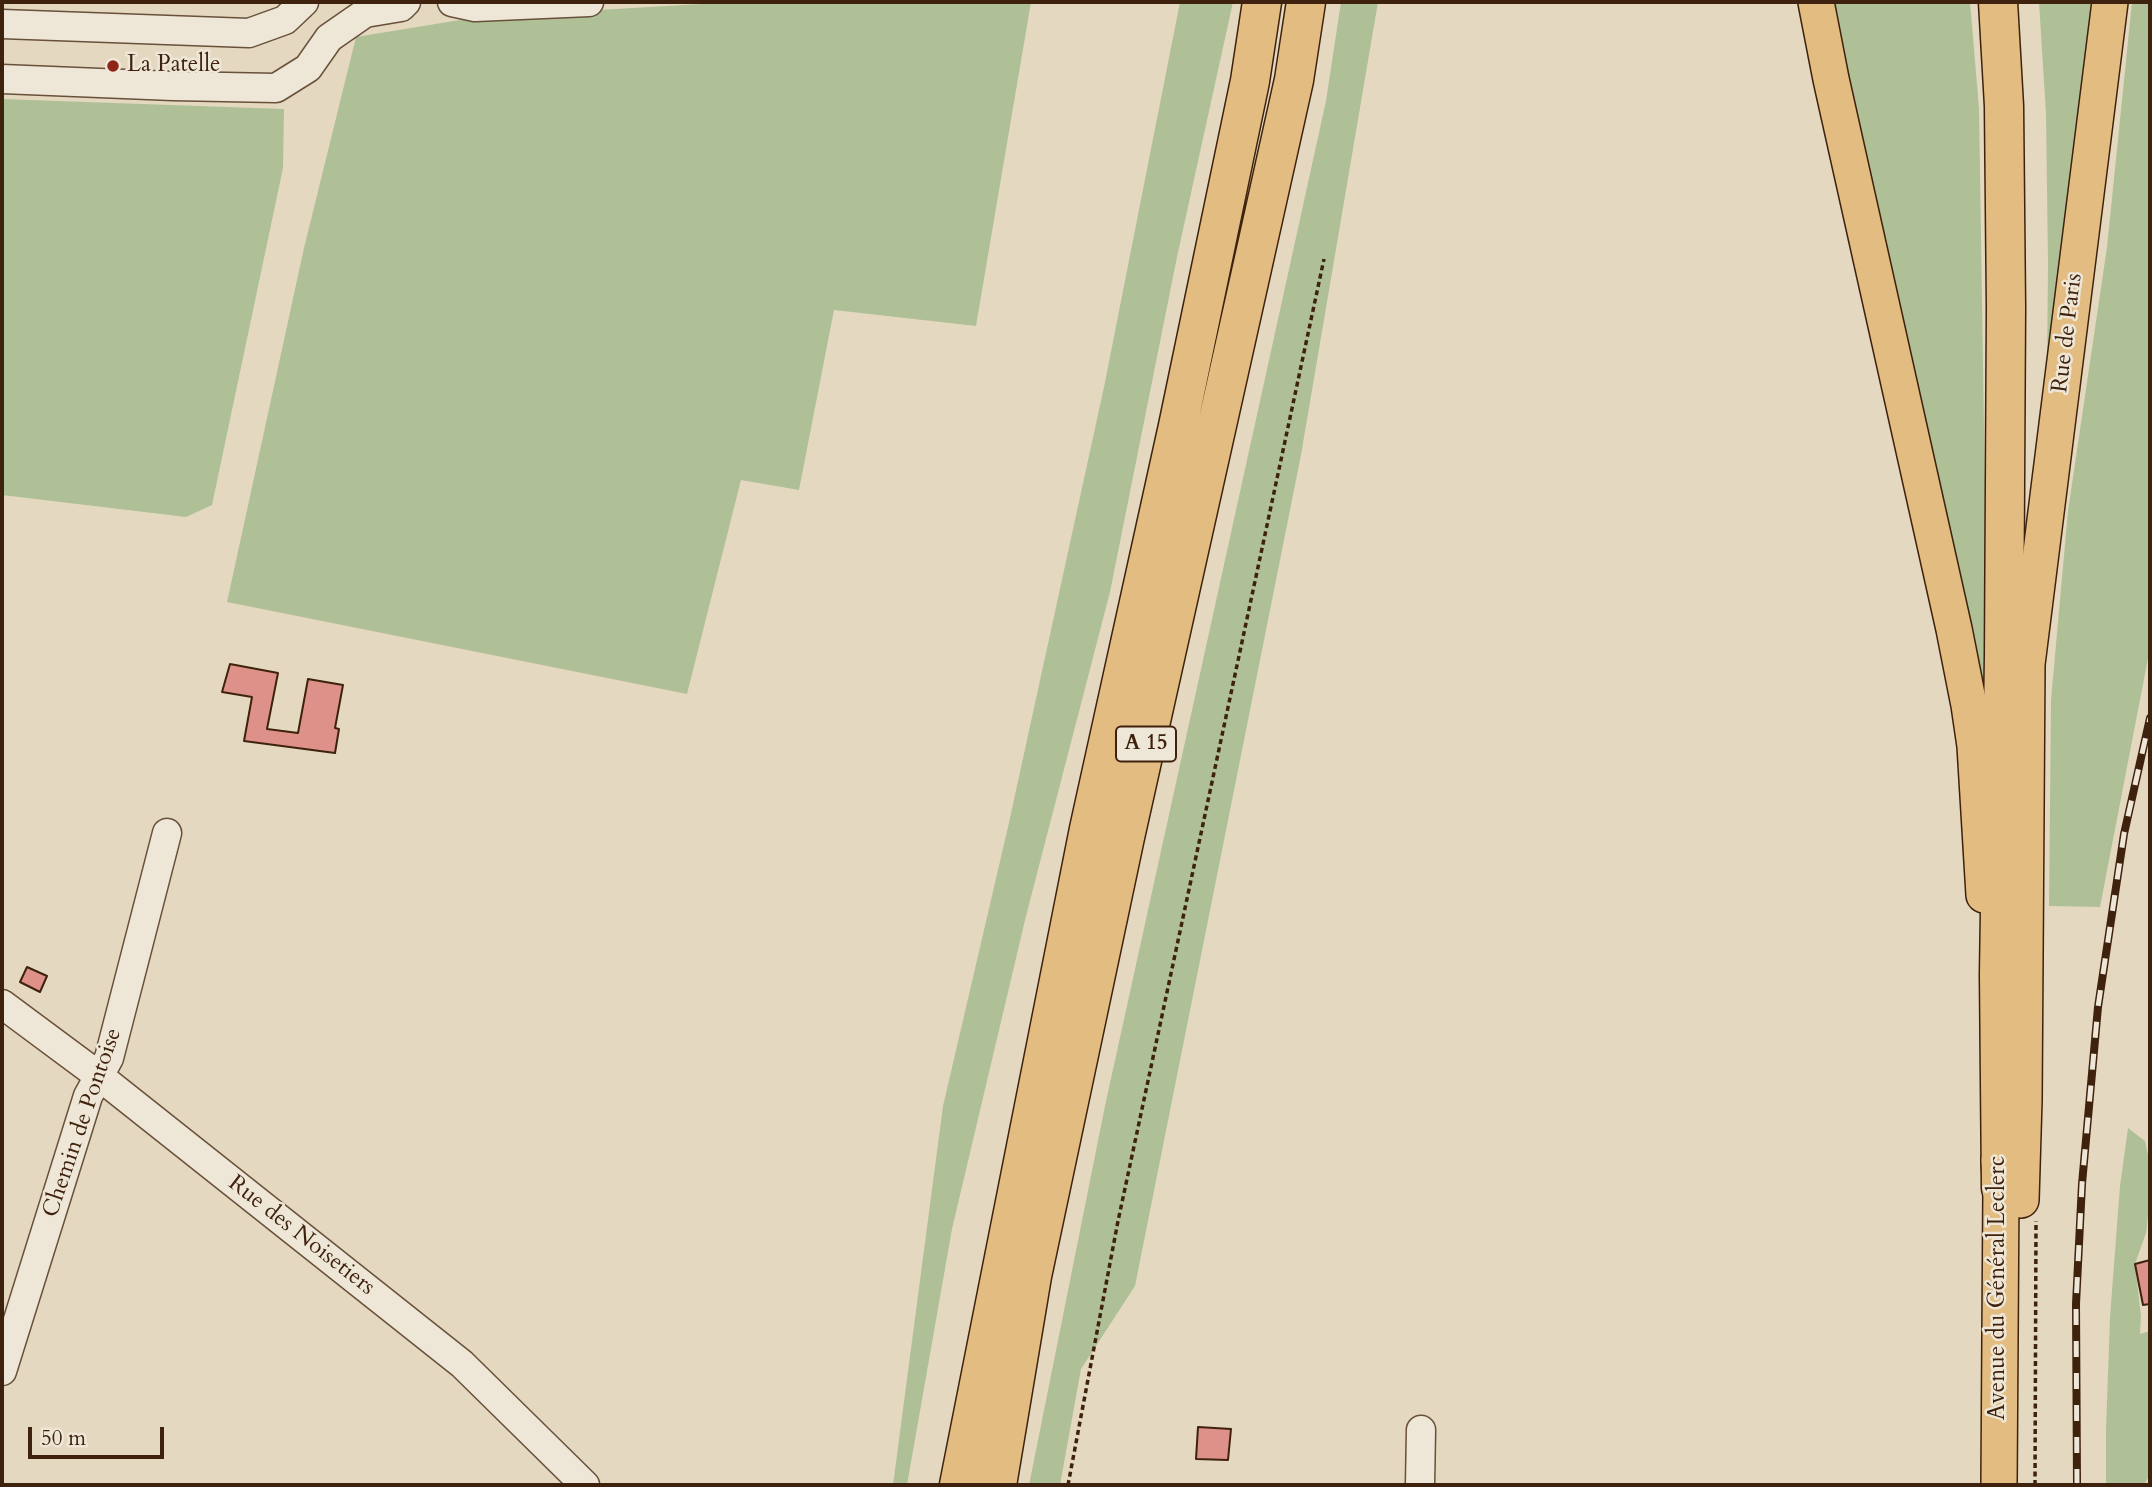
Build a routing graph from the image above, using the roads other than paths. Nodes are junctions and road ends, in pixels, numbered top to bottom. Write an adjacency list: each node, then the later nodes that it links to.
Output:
1 (304, 2): 11 (street)
2 (407, 2): 12 (street)
3 (452, 2): 4 (street)
4 (589, 2)
5 (1262, 2): 22 (highway, A 15)
6 (1306, 2): 23 (highway, A 15)
7 (1816, 2): 17 (main road)
8 (1998, 2): 18 (highway)
9 (2022, 2): 13 (highway)
10 (2110, 2): 13 (main road, Rue de Paris)
11 (2, 24)
12 (2, 79)
13 (2027, 664): 17 (main road, Rue de Paris)
14 (167, 833): 16 (street, Chemin de Pontoise)
15 (2, 1004): 16 (street, Rue des Noisetiers)
16 (99, 1076): 19 (street, Chemin de Pontoise); 21 (street, Rue des Noisetiers)
17 (2010, 1096): 18 (main road, Avenue du Général Leclerc); 26 (main road, Avenue du Général Leclerc)
18 (2001, 1188): 25 (main road, Avenue du Général Leclerc)
19 (2, 1371)
20 (1421, 1430): 24 (street)
21 (585, 1485)
22 (959, 1485)
23 (997, 1485)
24 (1420, 1485)
25 (1999, 1485)
26 (2021, 1485)

